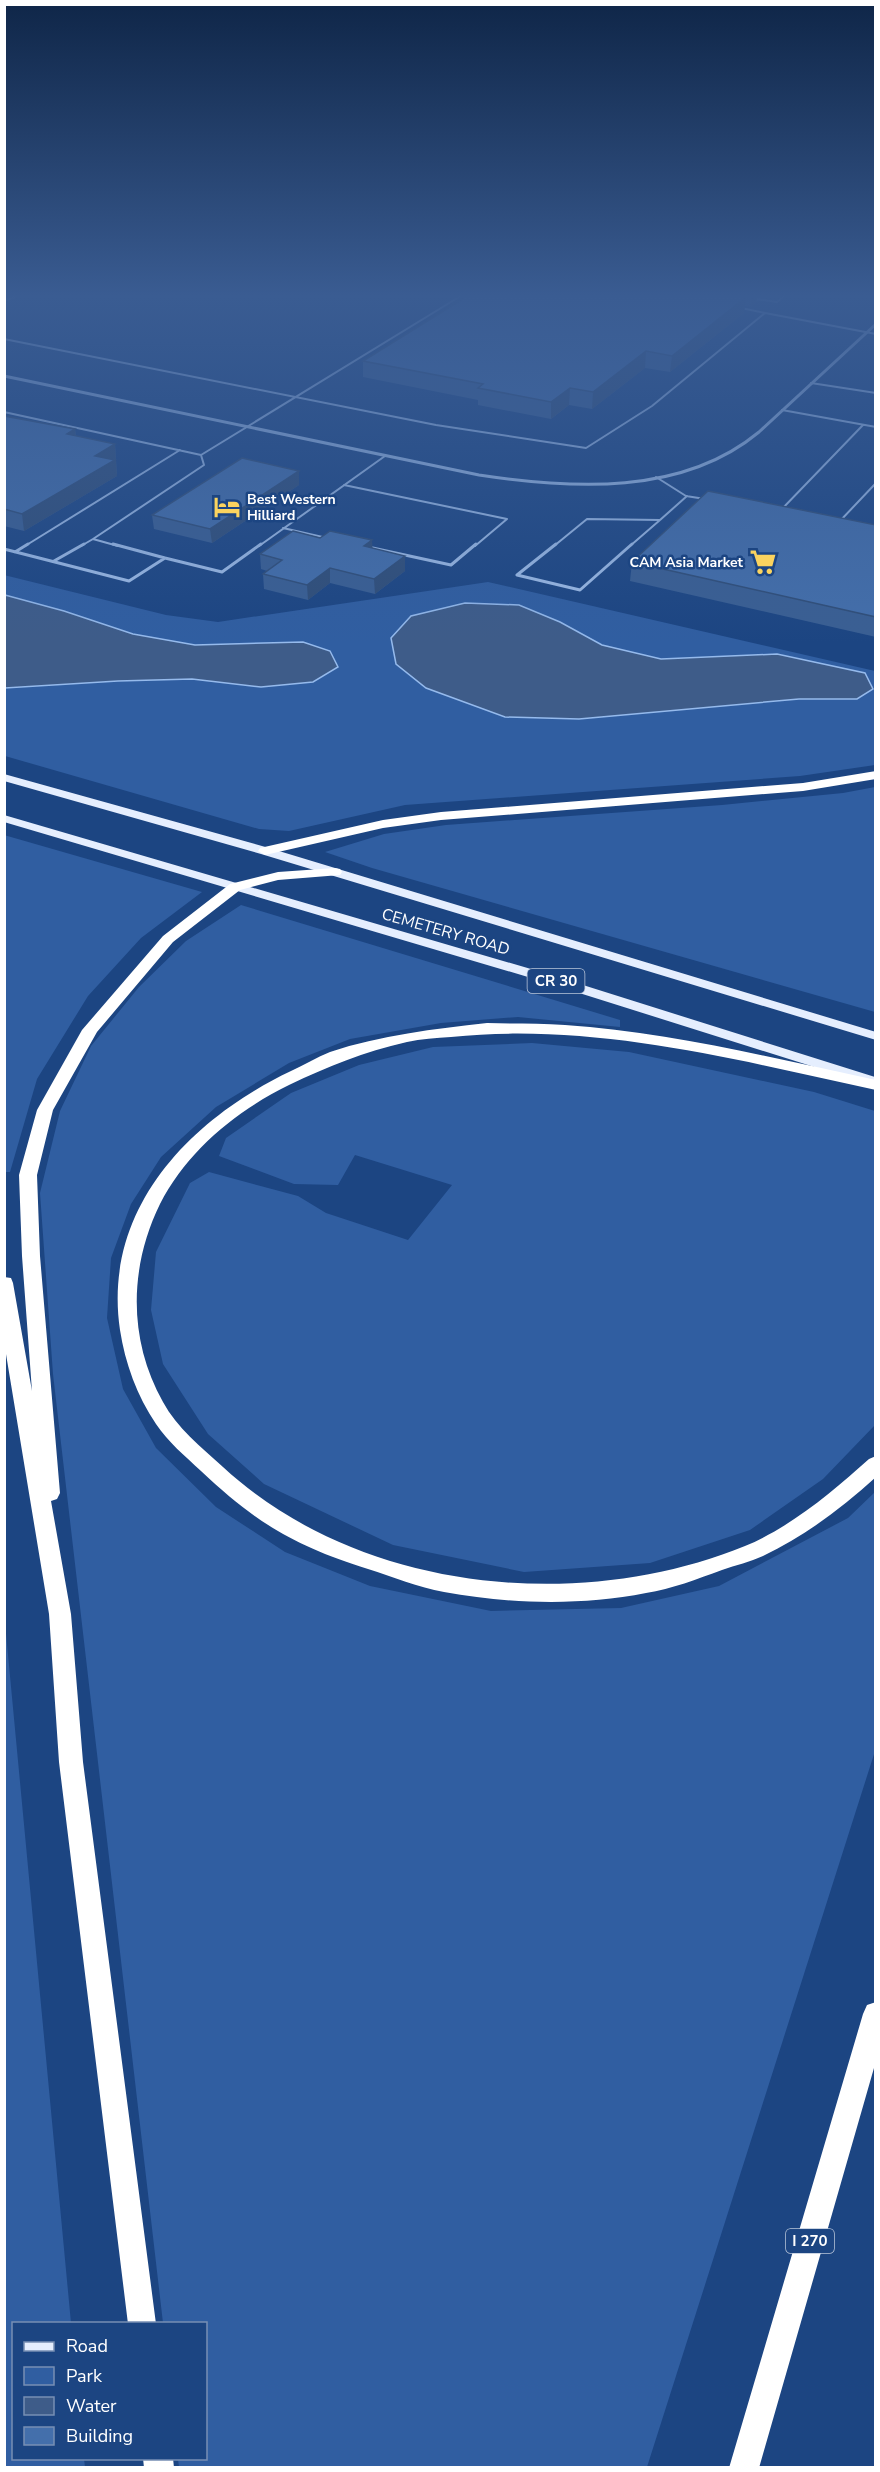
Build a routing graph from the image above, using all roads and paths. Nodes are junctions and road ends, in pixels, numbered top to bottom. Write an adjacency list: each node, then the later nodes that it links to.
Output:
1 (6, 412): 8 (lane)
2 (175, 412): 12 (street)
3 (272, 412): 12 (lane)
4 (370, 412): 5 (lane)
5 (642, 412)
6 (779, 412): 16 (street)
7 (795, 412): 10 (lane)
8 (25, 417): 9 (lane); 13 (lane)
9 (15, 422)
10 (863, 425): 11 (lane); 21 (lane)
11 (876, 427)
12 (248, 428): 14 (lane); 15 (street)
13 (180, 450): 14 (lane); 29 (lane)
14 (201, 455): 26 (lane)
15 (385, 456): 16 (street); 18 (lane)
16 (656, 477): 19 (lane)
17 (876, 483): 24 (lane)
18 (344, 485): 23 (lane); 27 (lane)
19 (687, 496): 20 (lane); 22 (lane)
20 (710, 500)
21 (777, 514)
22 (660, 520): 22 (lane)
23 (283, 528): 25 (lane); 30 (lane)
24 (845, 528)
25 (328, 538)
26 (93, 539): 30 (lane); 31 (lane)
27 (362, 545)
28 (4, 549): 29 (lane)
29 (15, 552): 31 (lane)
30 (165, 558): 31 (lane)
31 (53, 562)
32 (876, 775): 35 (highway)
33 (4, 777): 35 (main road, CEMETERY ROAD / CR 30)
34 (4, 818): 37 (main road, CEMETERY ROAD / CR 30)
35 (265, 851): 36 (main road, CEMETERY ROAD / CR 30)
36 (335, 872): 37 (highway); 38 (main road, CEMETERY ROAD / CR 30)
37 (235, 887): 39 (main road, CEMETERY ROAD / CR 30); 42 (highway)
38 (876, 1036)
39 (876, 1084): 41 (highway)
40 (4, 1283): 42 (highway)
41 (876, 1464)
42 (60, 1614): 44 (highway)
43 (876, 2014): 45 (highway, I 270)
44 (141, 2322)
45 (744, 2468)

